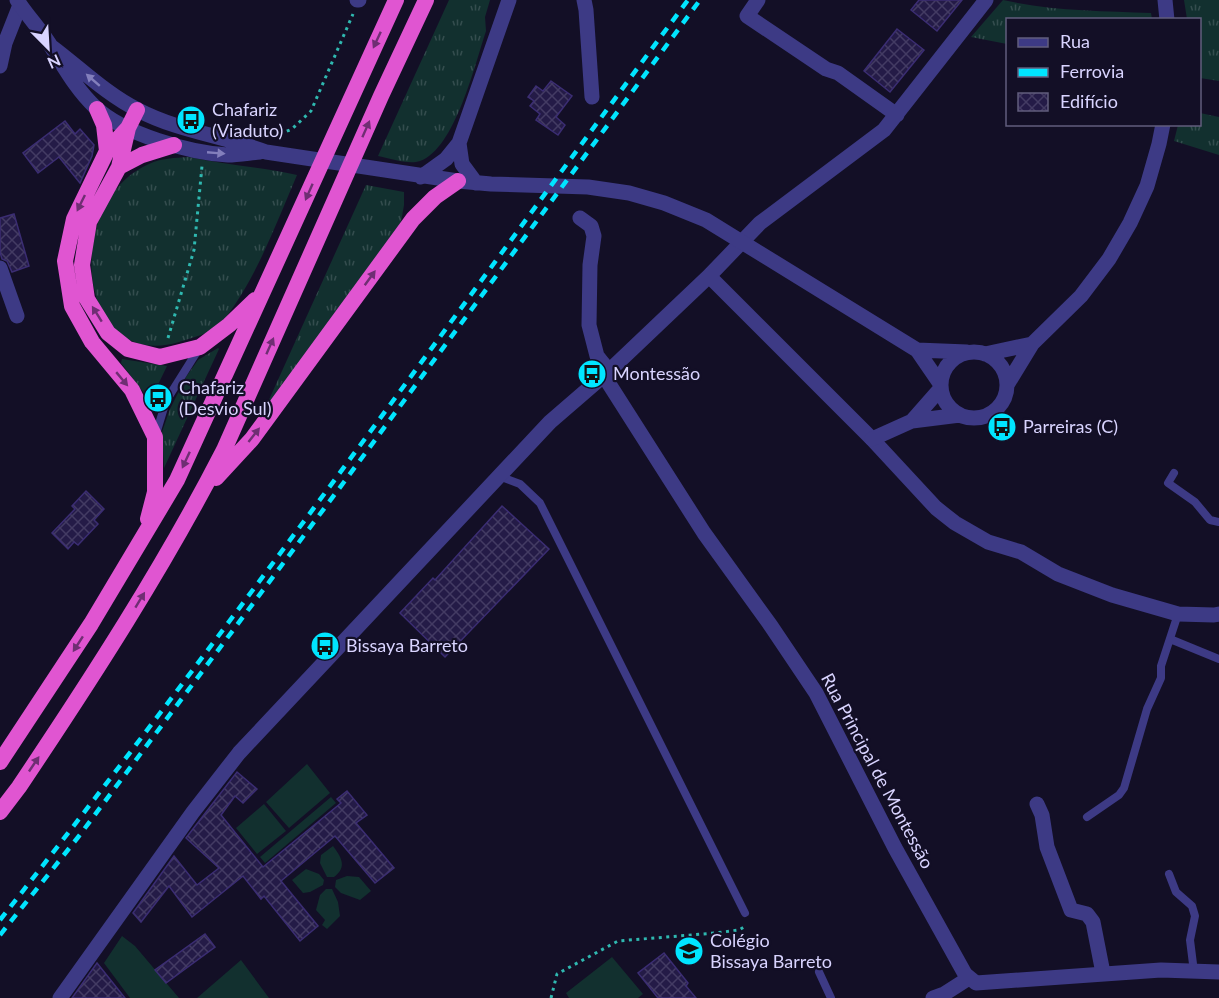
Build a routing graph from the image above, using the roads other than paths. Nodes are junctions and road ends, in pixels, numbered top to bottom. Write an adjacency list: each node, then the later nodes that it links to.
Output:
1 (396, 0): 30 (highway, one-way to 30)
2 (426, 0): 46 (highway, one-way to 2)
3 (509, 0): 18 (street)
4 (584, 0): 12 (street)
5 (758, 0): 15 (street)
6 (986, 0): 15 (street)
7 (1165, 0): 9 (street)
8 (19, 2): 10 (street); 11 (street)
9 (1167, 18)
10 (52, 47): 13 (street); 14 (street, one-way to 10)
11 (0, 66)
12 (592, 97)
13 (97, 109): 17 (street); 20 (highway)
14 (137, 110): 17 (highway); 21 (street)
15 (897, 115): 29 (street)
16 (1163, 126): 32 (street)
17 (128, 128): 19 (street); 20 (highway); 23 (highway)
18 (459, 143): 22 (street); 26 (street)
19 (174, 145): 21 (street, one-way to 21); 23 (highway)
20 (108, 151): 42 (highway, one-way to 42)
21 (266, 152): 24 (street)
22 (446, 159): 24 (street); 25 (street)
23 (119, 167): 33 (highway, one-way to 23)
24 (421, 177): 25 (street)
25 (458, 181): 26 (street); 46 (highway, one-way to 25)
26 (476, 183): 34 (street)
27 (580, 218): 37 (street, Rua Principal de Montessão)
28 (0, 268): 31 (street)
29 (709, 276): 37 (street); 43 (street)
30 (263, 293): 33 (highway); 48 (highway, one-way to 48)
31 (17, 316)
32 (1032, 344): 36 (street); 38 (street)
33 (200, 347): 42 (lane)
34 (917, 350): 35 (street); 39 (street)
35 (967, 352): 36 (street); 39 (street)
36 (985, 354): 38 (street)
37 (607, 374): 45 (street); 63 (street, Rua Principal de Montessão)
38 (1007, 385): 40 (street)
39 (941, 387): 40 (street); 41 (street)
40 (960, 415): 41 (street)
41 (912, 421): 43 (street)
42 (155, 437): 48 (highway)
43 (872, 439): 49 (street)
44 (1174, 473): 47 (lane)
45 (499, 476): 58 (lane); 64 (street)
46 (201, 494): 55 (highway, one-way to 46)
47 (1219, 522)
48 (142, 541): 53 (highway, one-way to 53)
49 (1178, 614): 50 (street); 51 (lane)
50 (1219, 614)
51 (1170, 639): 52 (lane); 56 (lane)
52 (1219, 659)
53 (0, 762)
54 (1037, 804): 62 (street)
55 (0, 812)
56 (1087, 818)
57 (1169, 874): 60 (lane)
58 (745, 914)
59 (819, 972): 65 (lane)
60 (1194, 972): 61 (street); 62 (street)
61 (1219, 972)
62 (1103, 973): 63 (street)
63 (969, 978): 66 (street)
64 (60, 998)
65 (831, 998)
66 (933, 998)

